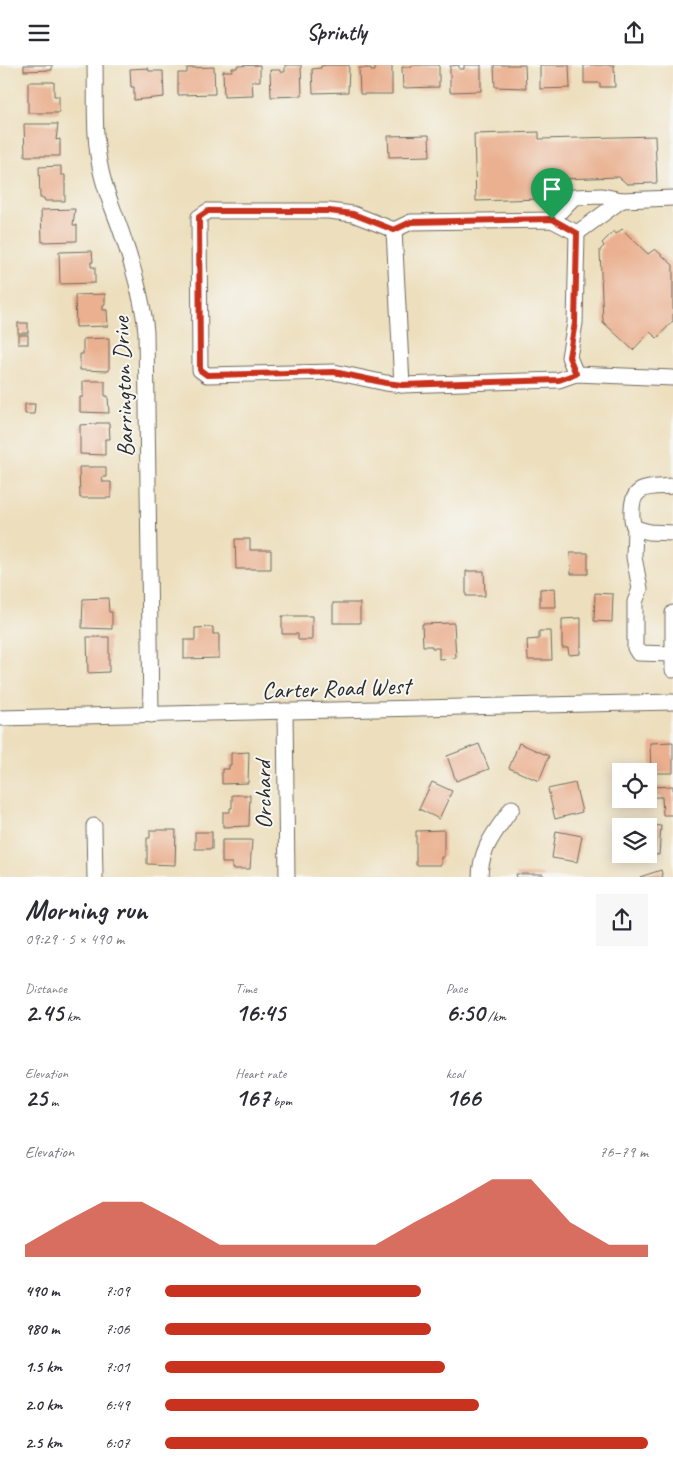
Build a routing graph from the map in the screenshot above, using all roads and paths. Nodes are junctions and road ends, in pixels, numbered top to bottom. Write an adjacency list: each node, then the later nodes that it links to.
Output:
1 (95, 65): 18 (street, Barrington Drive)
2 (673, 198): 3 (street)
3 (622, 200): 4 (street); 6 (street)
4 (552, 219): 5 (street); 6 (street)
5 (394, 230): 9 (street); 9 (street)
6 (577, 233): 7 (street)
7 (576, 374): 8 (street); 9 (street)
8 (673, 377)
9 (402, 385)
10 (673, 486): 11 (street)
11 (635, 528): 12 (street); 14 (street)
12 (673, 533)
13 (673, 613): 14 (street)
14 (672, 654): 15 (street)
15 (673, 670)
16 (673, 702): 17 (street, Carter Road West)
17 (285, 711): 18 (street, Carter Road West); 23 (street, Orchard)
18 (151, 715): 19 (street, Carter Road West)
19 (0, 719)
20 (512, 808): 24 (street)
21 (94, 826): 22 (street)
22 (95, 877)
23 (287, 877)
24 (480, 877)

